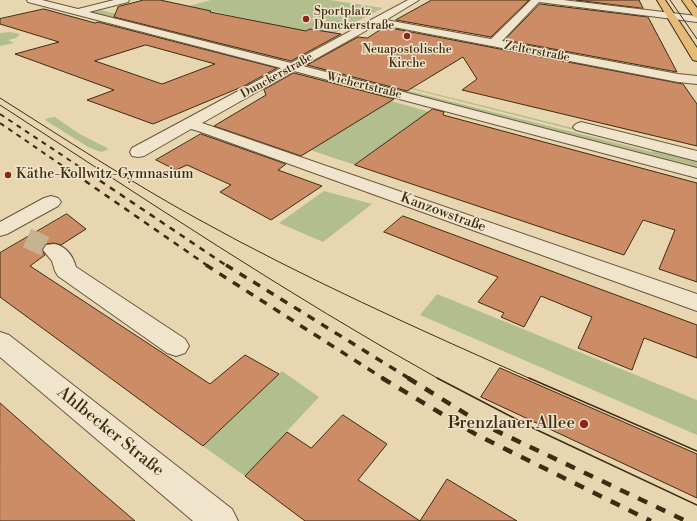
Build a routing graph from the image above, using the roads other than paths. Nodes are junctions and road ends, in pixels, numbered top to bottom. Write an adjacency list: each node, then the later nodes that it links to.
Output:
1 (31, 0): 10 (street, Wichertstraße)
2 (66, 0): 9 (street, Wichertstraße)
3 (125, 0): 9 (street)
4 (415, 0): 14 (street, Dunckerstraße)
5 (536, 0): 15 (street)
6 (542, 0): 12 (street)
7 (661, 0): 12 (main road)
8 (686, 0): 11 (main road)
9 (95, 7): 10 (street); 17 (street, Wichertstraße)
10 (78, 12): 18 (street, Wichertstraße)
11 (697, 15)
12 (670, 16): 13 (street); 16 (main road)
13 (697, 19)
14 (377, 21): 15 (street, Zelterstraße); 17 (street, Dunckerstraße)
15 (494, 44): 19 (street, Zelterstraße)
16 (697, 57)
17 (307, 60): 18 (street, Dunckerstraße); 20 (street, Wichertstraße)
18 (292, 68): 21 (street, Dunckerstraße); 27 (street, Wichertstraße)
19 (697, 80)
20 (539, 117)
21 (188, 124): 23 (street, Dunckerstraße); 31 (street, Kanzowstraße)
22 (569, 124): 25 (street)
23 (138, 152)
24 (652, 152): 26 (street)
25 (697, 156)
26 (697, 164)
27 (697, 173)
28 (51, 202): 29 (street)
29 (0, 230)
30 (54, 250): 33 (street)
31 (697, 303)
32 (0, 342): 34 (street, Ahlbecker Straße)
33 (176, 346)
34 (220, 521)

